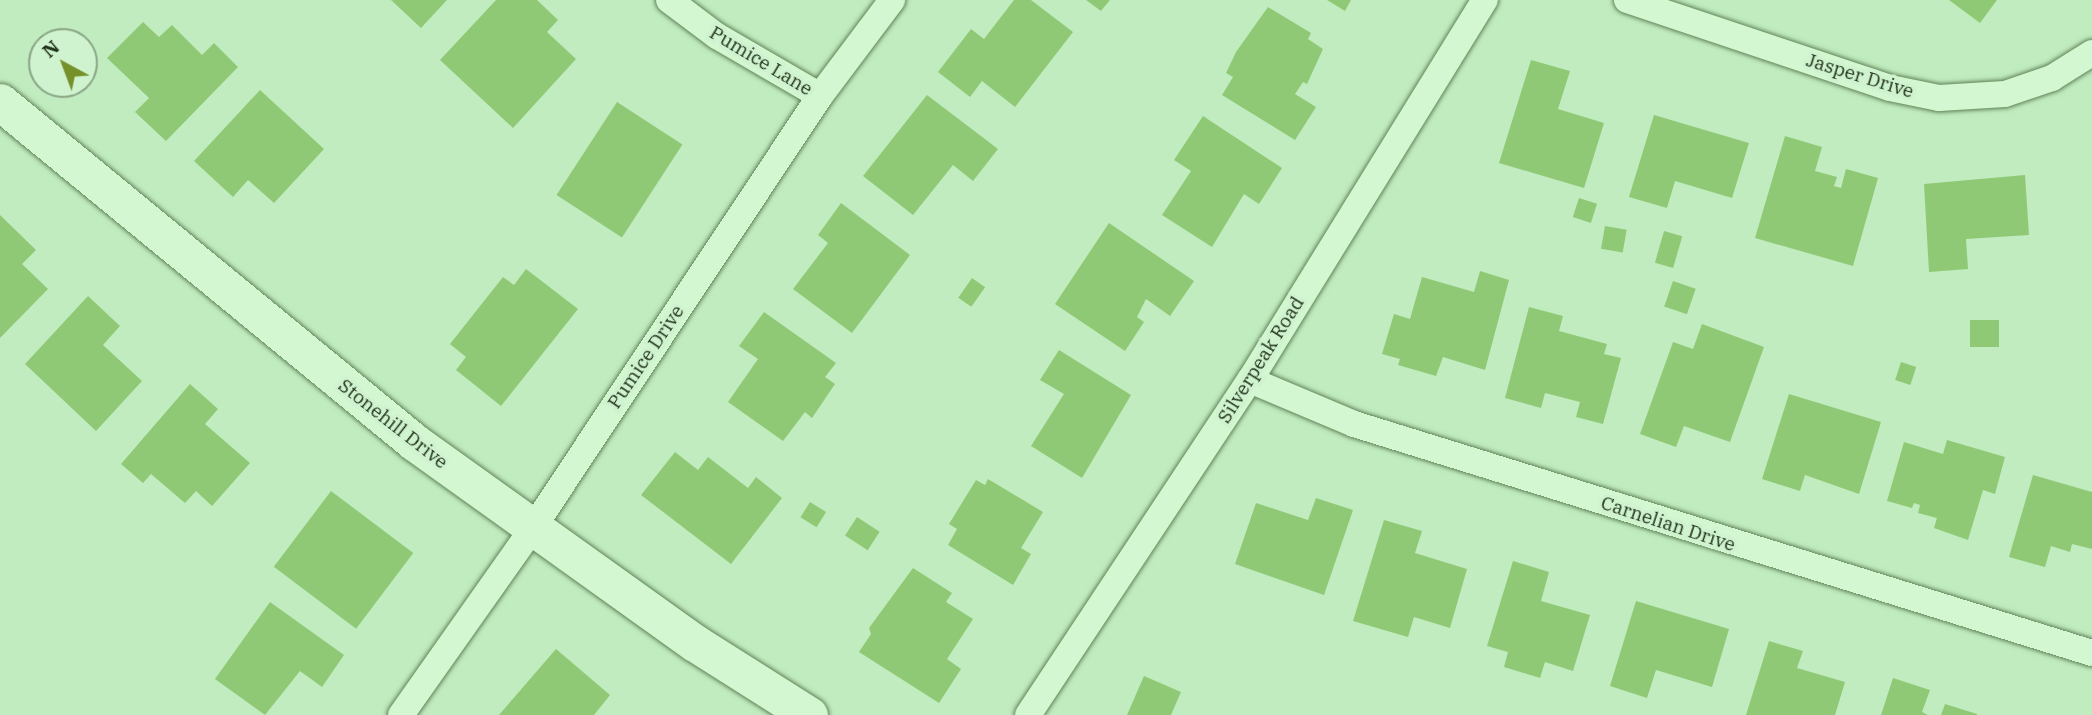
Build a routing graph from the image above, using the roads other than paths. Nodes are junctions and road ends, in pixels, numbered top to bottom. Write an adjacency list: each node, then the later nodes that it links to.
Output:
1 (669, 0): 6 (street, Pumice Lane)
2 (892, 0): 6 (street, Pumice Drive)
3 (1485, 0): 8 (street, Silverpeak Road)
4 (1627, 0): 5 (street, Jasper Drive)
5 (2092, 53)
6 (820, 96): 9 (street, Pumice Drive)
7 (0, 102): 9 (street, Stonehill Drive)
8 (1250, 380): 10 (street, Carnelian Drive); 13 (street, Silverpeak Road)
9 (533, 528): 11 (street, Pumice Drive); 12 (street, Stonehill Drive)
10 (2092, 653)
11 (401, 715)
12 (809, 715)
13 (1028, 715)

